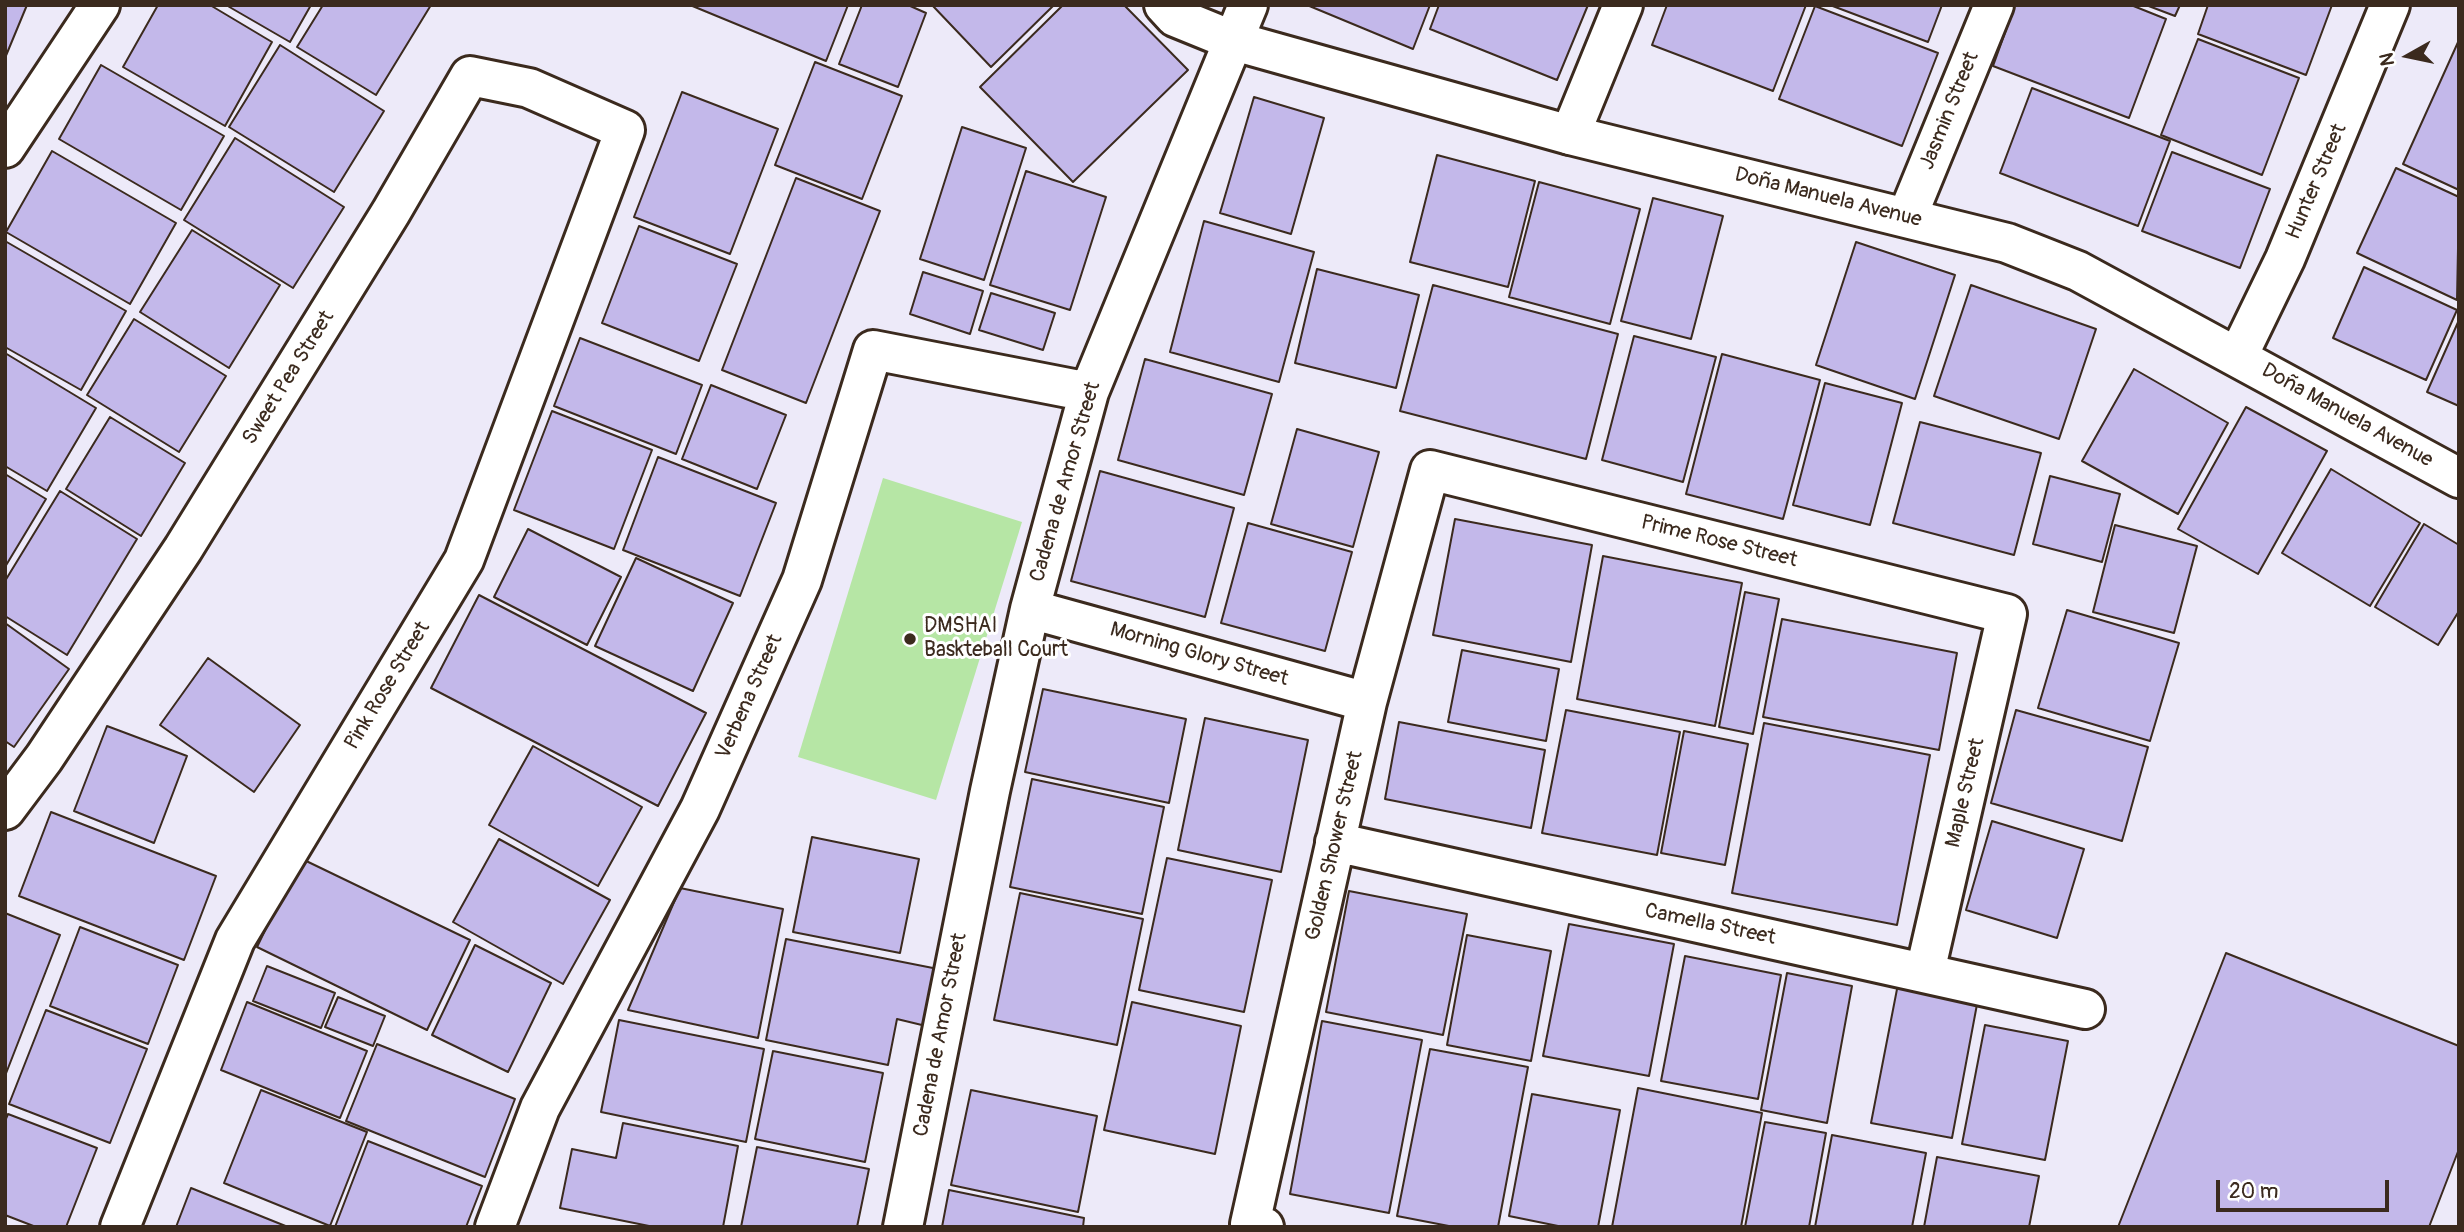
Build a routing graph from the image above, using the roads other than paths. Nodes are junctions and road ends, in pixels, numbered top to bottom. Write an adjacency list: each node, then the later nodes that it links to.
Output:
1 (100, 5): 10 (street)
2 (1164, 5): 7 (street, Doña Manuela Avenue)
3 (1248, 5): 7 (street, Cadena de Amor Street)
4 (1623, 5): 9 (street)
5 (1994, 5): 11 (street, Jasmin Street)
6 (2390, 5): 12 (street, Hunter Street)
7 (1234, 41): 9 (street, Doña Manuela Avenue); 13 (street, Cadena de Amor Street)
8 (625, 130): 19 (street, Sweet Pea Street); 24 (street, Pink Rose Street)
9 (1570, 135): 11 (street, Doña Manuela Avenue)
10 (5, 148)
11 (1906, 217): 12 (street, Doña Manuela Avenue)
12 (2238, 356): 15 (street, Doña Manuela Avenue)
13 (1089, 392): 16 (street, Cadena de Amor Street); 25 (street, Verbena Street)
14 (1430, 470): 17 (street, Prime Rose Street); 18 (street, Golden Shower Street)
15 (2459, 478)
16 (1030, 609): 18 (street, Morning Glory Street); 26 (street, Cadena de Amor Street)
17 (2007, 614): 21 (street, Maple Street)
18 (1367, 702): 20 (street, Golden Shower Street)
19 (5, 810)
20 (1335, 842): 21 (street, Camella Street); 23 (street, Golden Shower Street)
21 (1926, 972): 22 (street, Camella Street)
22 (2085, 1009)
23 (1257, 1225)
24 (120, 1227)
25 (495, 1227)
26 (903, 1227)

